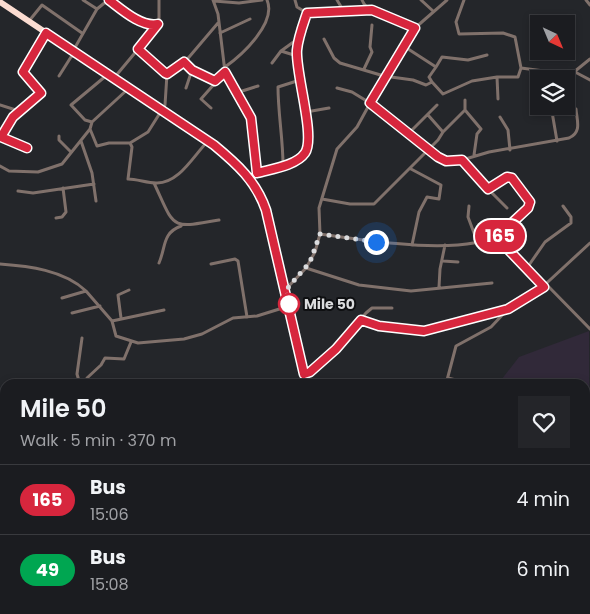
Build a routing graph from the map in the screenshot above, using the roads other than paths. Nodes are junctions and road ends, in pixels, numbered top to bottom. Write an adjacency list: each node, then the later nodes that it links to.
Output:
1 (82, 0): 17 (street)
2 (109, 0): 17 (street); 25 (street)
3 (159, 0): 25 (street)
4 (214, 0): 14 (street); 24 (street)
5 (262, 0): 14 (street)
6 (268, 0): 46 (street)
7 (295, 0): 21 (street)
8 (337, 0): 18 (street)
9 (362, 0): 19 (street)
10 (421, 0): 20 (street)
11 (447, 0): 20 (street)
12 (464, 0): 43 (street)
13 (586, 0): 16 (street)
14 (233, 1)
15 (0, 2): 23 (highway)
16 (590, 6)
17 (97, 9): 29 (street)
18 (343, 10): 19 (street); 21 (street)
19 (372, 10): 27 (street)
20 (433, 11): 27 (street)
21 (307, 13): 31 (street)
22 (250, 20): 30 (street)
23 (29, 22): 28 (highway); 29 (street)
24 (218, 23): 30 (street); 40 (street)
25 (158, 24): 34 (street)
26 (372, 25): 44 (street)
27 (415, 28): 33 (street)
28 (46, 33): 36 (highway); 73 (street)
29 (82, 33): 36 (street)
30 (220, 33): 46 (street)
31 (299, 38): 35 (street); 38 (street)
32 (324, 40): 44 (street)
33 (402, 45): 42 (street); 52 (street)
34 (138, 49): 50 (street); 53 (street)
35 (281, 51): 38 (street); 41 (street)
36 (74, 52): 51 (street); 53 (highway)
37 (487, 54): 42 (street)
38 (297, 56): 55 (street)
39 (590, 59): 48 (street)
40 (184, 62): 45 (street); 50 (street)
41 (272, 64)
42 (436, 67): 58 (street)
43 (520, 68): 47 (street); 54 (street)
44 (364, 69): 52 (street)
45 (192, 70): 57 (street); 60 (street)
46 (225, 70): 57 (street); 63 (street)
47 (536, 70)
48 (575, 71)
49 (575, 72): 56 (street)
50 (167, 74): 74 (street)
51 (59, 76)
52 (384, 76): 58 (street); 66 (street)
53 (110, 77): 62 (highway); 79 (street)
54 (497, 77): 58 (street); 64 (street)
55 (300, 80): 75 (street); 95 (street)
56 (590, 80)
57 (217, 82): 69 (street)
58 (432, 82)
59 (258, 86): 63 (street)
60 (186, 88)
61 (337, 88): 66 (street)
62 (128, 89): 74 (highway); 79 (street)
63 (236, 93): 98 (street)
64 (498, 99)
65 (465, 100): 72 (street)
66 (370, 103): 81 (street); 105 (street)
67 (0, 105): 73 (street)
68 (437, 105): 76 (street)
69 (210, 108)
70 (329, 108): 75 (street)
71 (576, 109): 87 (street)
72 (465, 110): 82 (street); 93 (street)
73 (19, 111): 84 (street)
74 (162, 111): 86 (highway); 88 (street)
75 (306, 112): 95 (street)
76 (428, 115): 81 (street); 82 (street)
77 (553, 115): 87 (street)
78 (500, 117): 91 (street)
79 (92, 122): 80 (street)
80 (90, 129): 85 (street); 88 (street)
81 (409, 132): 90 (street)
82 (442, 132): 90 (street)
83 (59, 136): 92 (street)
84 (0, 137): 89 (street)
85 (81, 141): 92 (street); 101 (street)
86 (208, 141): 99 (highway); 100 (street)
87 (557, 141): 91 (street)
88 (130, 144): 100 (street)
89 (27, 148)
90 (427, 149): 94 (street); 97 (street)
91 (510, 150): 93 (street)
92 (71, 152): 96 (street)
93 (474, 155): 94 (street)
94 (462, 160): 103 (street)
95 (283, 165): 98 (street)
96 (0, 166)
97 (411, 169): 105 (street); 119 (street)
98 (257, 173): 99 (street)
99 (252, 182): 132 (highway)
100 (154, 183): 112 (street)
101 (94, 184): 102 (street); 106 (street)
102 (63, 188): 104 (street); 110 (street)
103 (488, 189): 109 (street); 116 (street)
104 (18, 191)
105 (322, 198): 115 (street)
106 (96, 200)
107 (469, 206): 117 (street)
108 (563, 206): 126 (street)
109 (507, 208)
110 (56, 218)
111 (219, 220): 113 (street)
112 (174, 222): 113 (street); 114 (street)
113 (181, 226): 114 (street)
114 (172, 229): 123 (street)
115 (320, 234): 119 (street); 127 (street)
116 (499, 235): 117 (street); 126 (street)
117 (477, 241): 120 (street)
118 (590, 243): 129 (street)
119 (412, 245): 120 (street)
120 (444, 245): 121 (street)
121 (443, 261): 122 (street); 130 (street)
122 (458, 262)
123 (159, 263)
124 (0, 264): 133 (street)
125 (211, 264): 141 (street)
126 (524, 267): 129 (street)
127 (306, 268): 130 (street); 132 (street)
128 (492, 283): 130 (street)
129 (546, 286): 138 (street); 145 (street)
130 (439, 287)
131 (129, 290): 142 (street)
132 (286, 290): 136 (highway)
133 (86, 291): 134 (street); 135 (street)
134 (62, 298)
135 (100, 306): 140 (street); 144 (street)
136 (290, 306): 141 (street); 148 (highway)
137 (392, 308): 143 (street)
138 (508, 309): 143 (street); 149 (street)
139 (164, 310): 142 (street)
140 (72, 313)
141 (247, 317): 147 (street)
142 (121, 318): 144 (street)
143 (361, 320): 148 (street)
144 (112, 321): 147 (street)
145 (590, 329)
146 (82, 338): 150 (street)
147 (131, 342): 151 (street)
148 (304, 374): 152 (highway)
149 (448, 378): 153 (street)
150 (79, 379)
151 (87, 379)
152 (305, 379)
153 (452, 379)

